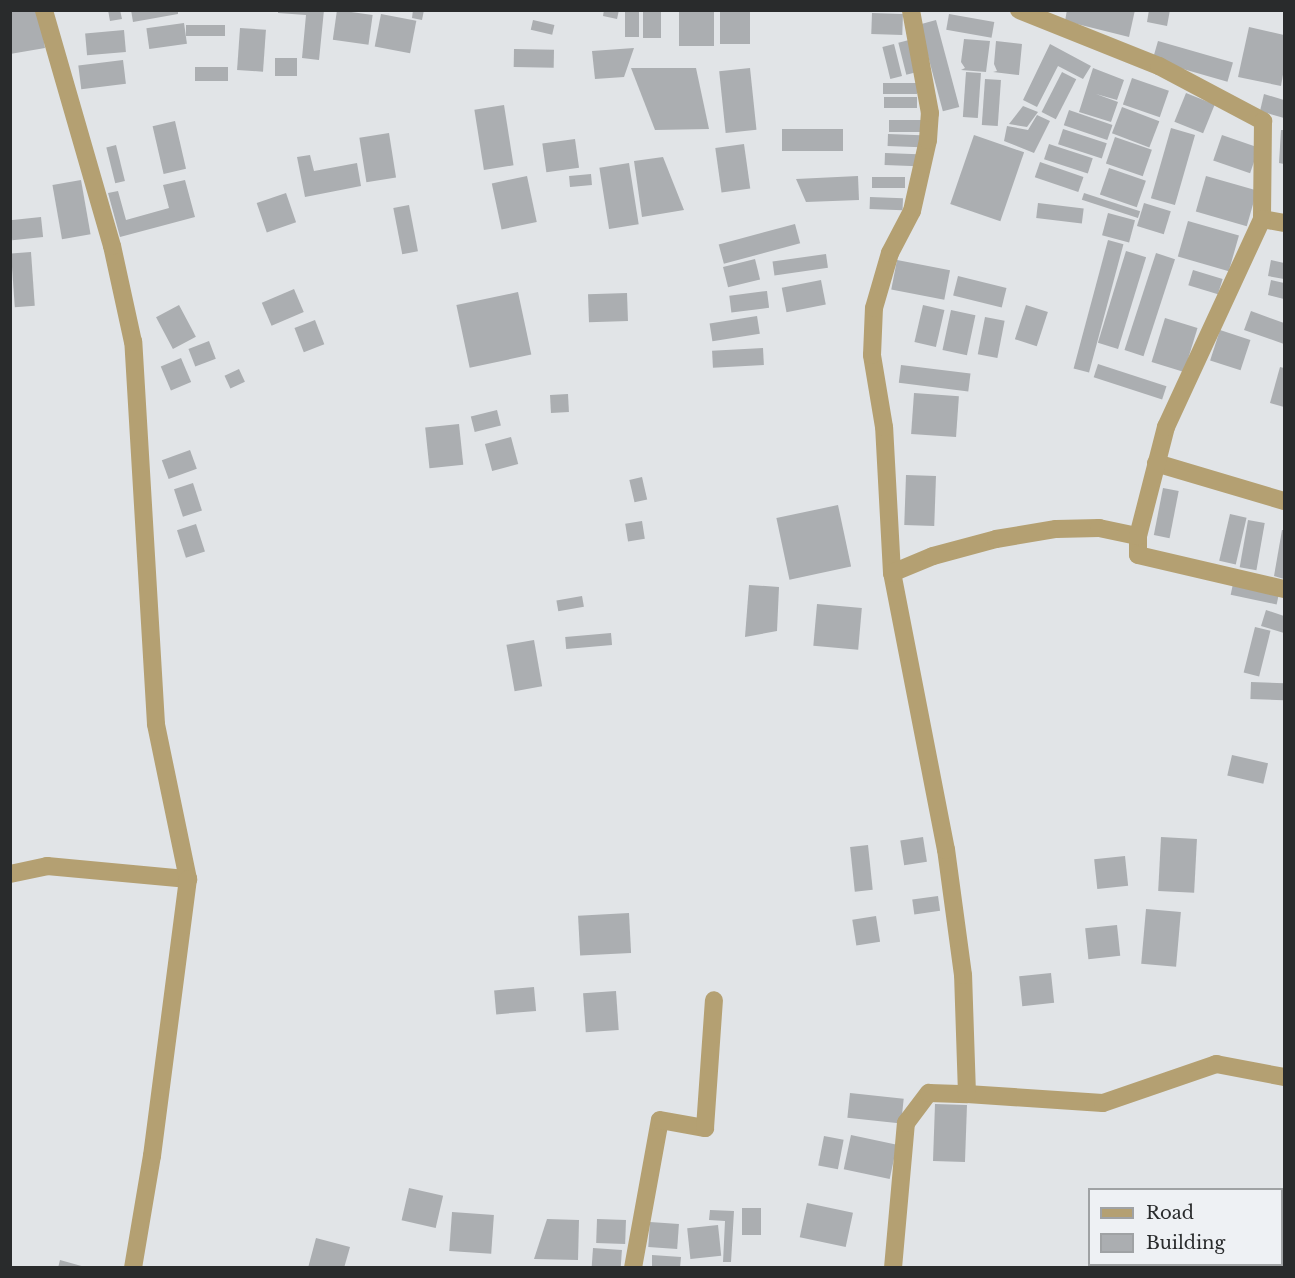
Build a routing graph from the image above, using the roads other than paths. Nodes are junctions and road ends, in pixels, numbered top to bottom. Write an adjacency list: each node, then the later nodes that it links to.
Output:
1 (44, 10): 12 (street)
2 (911, 10): 9 (street)
3 (1019, 10): 4 (street)
4 (1262, 219): 5 (street); 6 (street)
5 (1284, 223)
6 (1156, 463): 7 (street); 8 (street)
7 (1284, 501)
8 (1138, 536): 9 (street); 10 (street)
9 (892, 573): 15 (street)
10 (1284, 589)
11 (10, 874): 12 (street)
12 (188, 879): 16 (street)
13 (714, 1000): 17 (street)
14 (1284, 1077): 15 (street)
15 (967, 1094): 18 (street)
16 (133, 1268)
17 (633, 1268)
18 (893, 1268)

